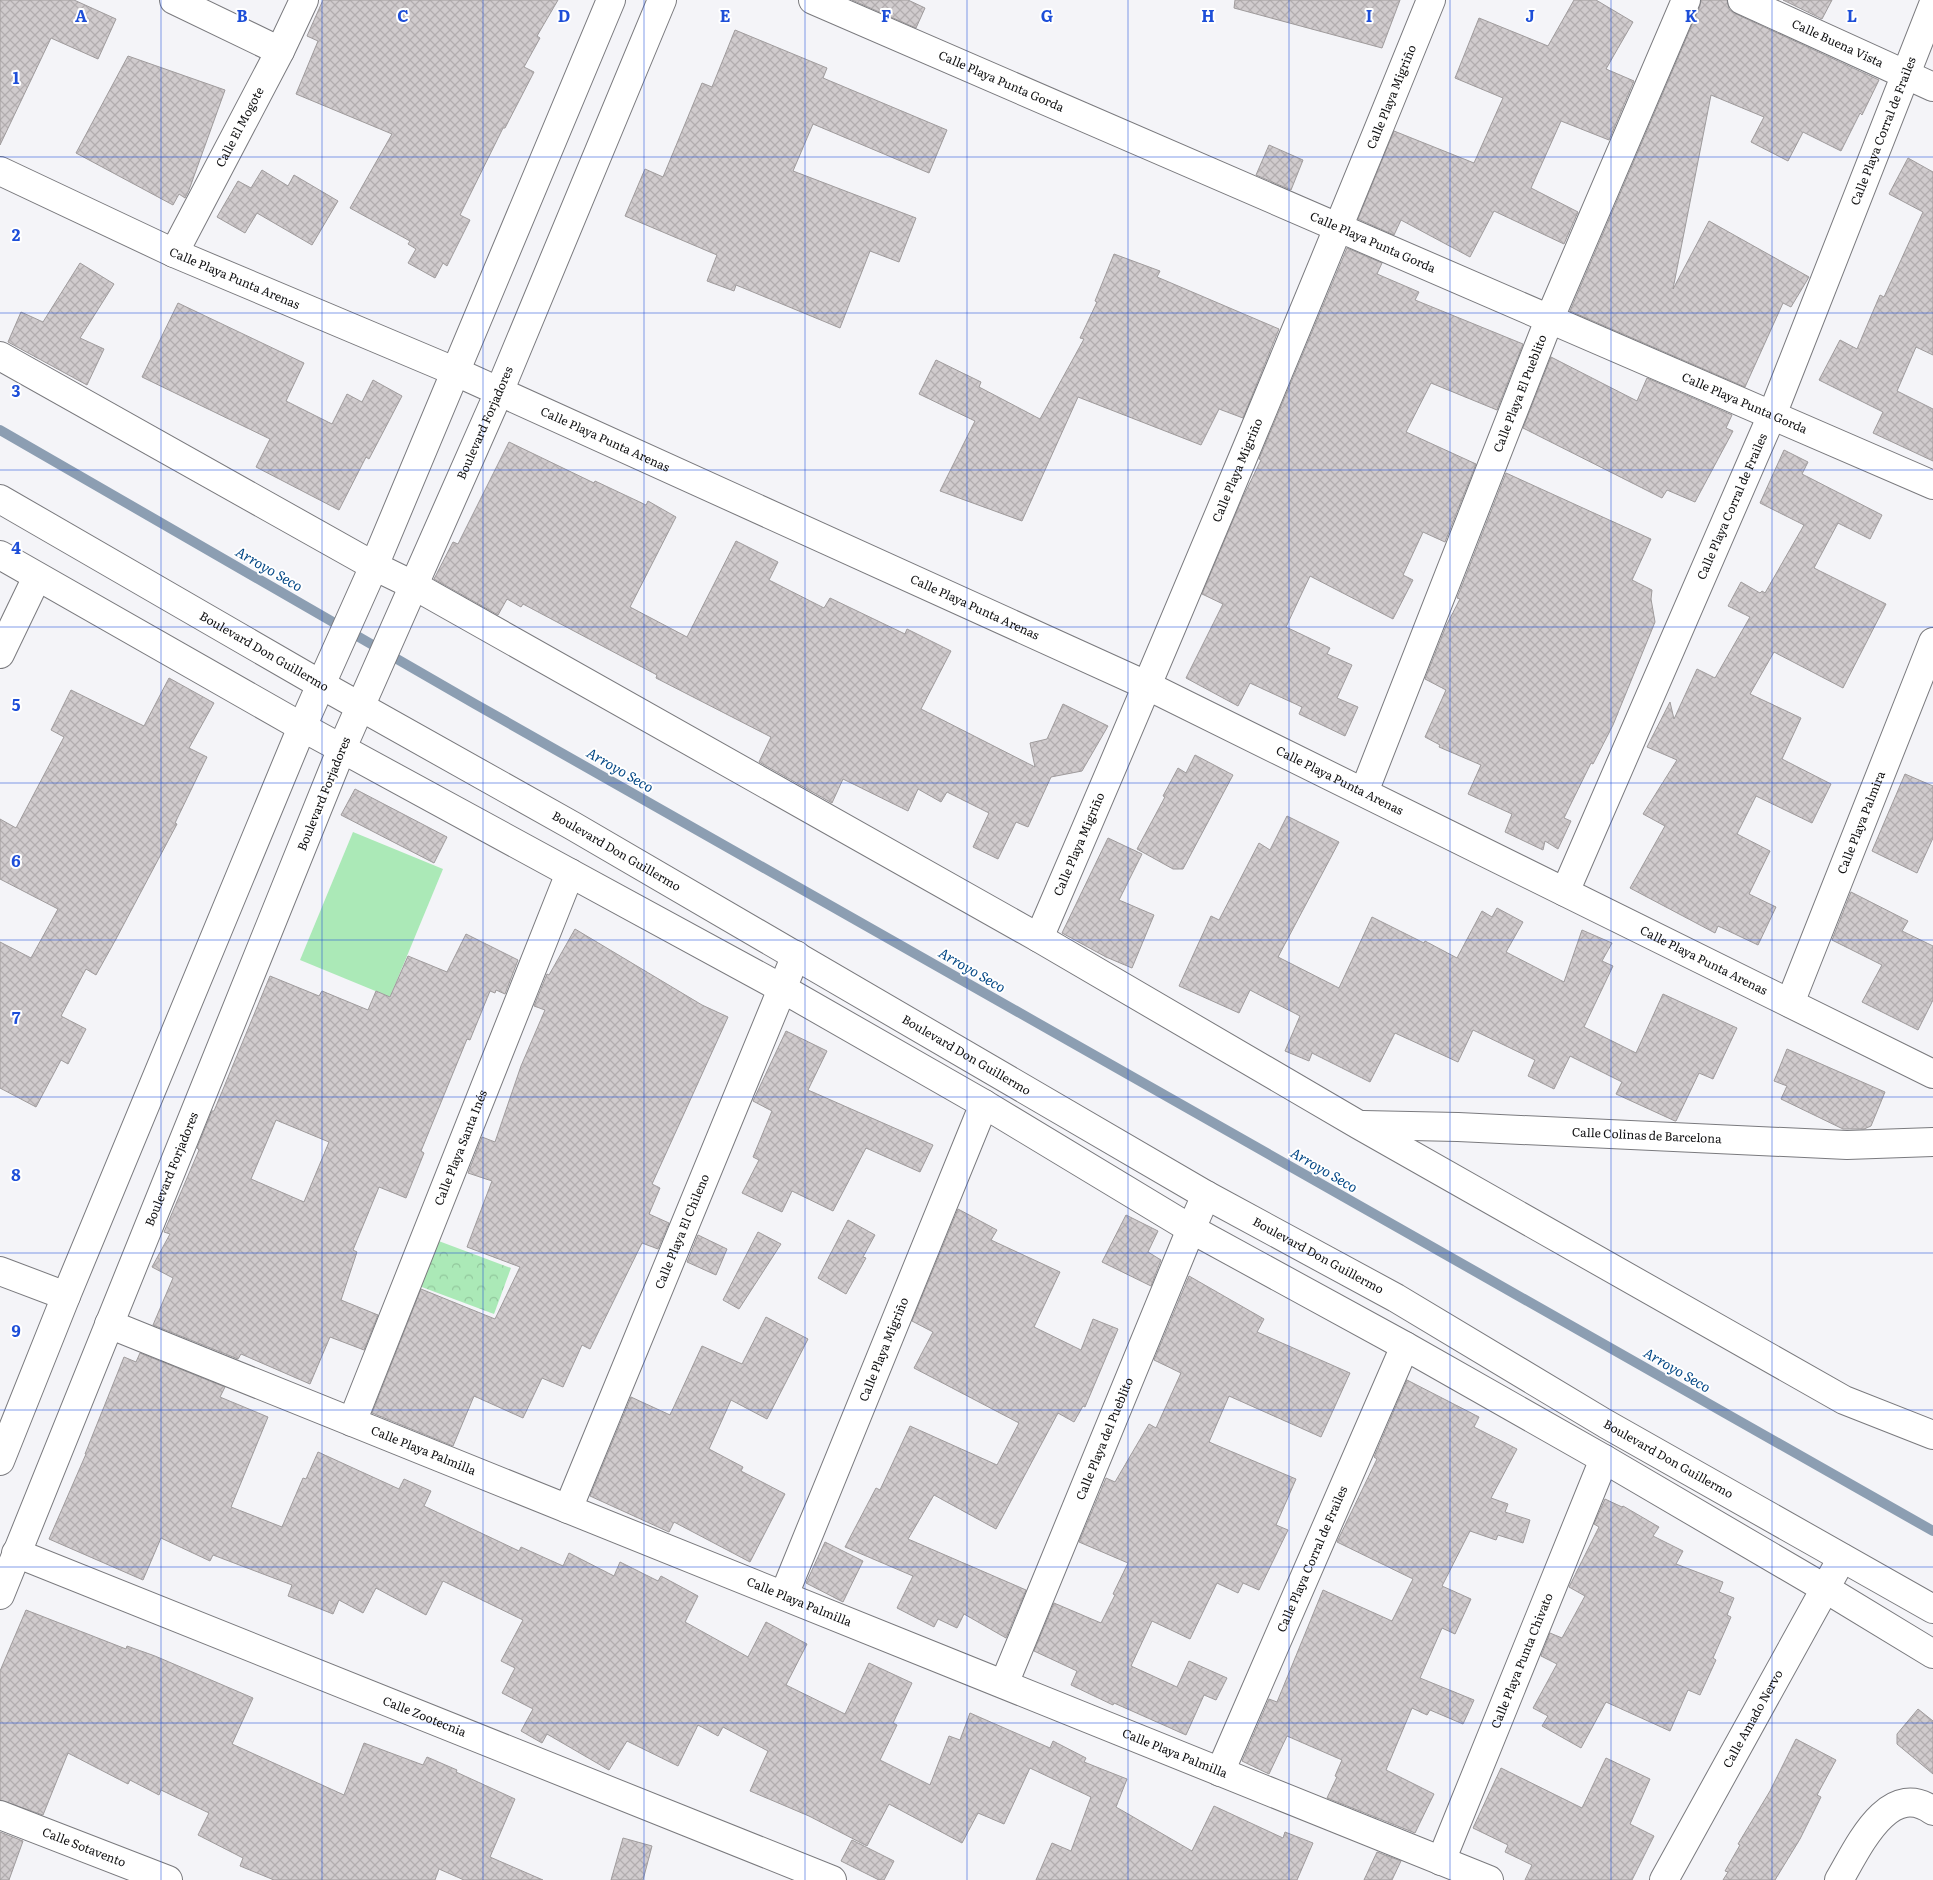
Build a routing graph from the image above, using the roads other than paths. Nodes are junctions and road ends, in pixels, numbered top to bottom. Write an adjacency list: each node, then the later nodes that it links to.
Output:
1 (174, 0): 10 (street)
2 (304, 0): 10 (street, Calle El Mogote)
3 (610, 0): 18 (street)
4 (662, 0): 19 (street, Boulevard Forjadores)
5 (813, 0): 14 (street, Calle Playa Punta Gorda)
6 (1431, 0): 14 (street, Calle Playa Migriño)
7 (1686, 0): 16 (street, Calle Playa El Pueblito)
8 (1742, 0): 11 (street, Calle Buena Vista)
9 (1933, 5): 11 (street, Calle Playa Corral de Frailes)
10 (280, 51): 15 (street, Calle El Mogote)
11 (1905, 74): 12 (street, Calle Buena Vista); 20 (street, Calle Playa Corral de Frailes)
12 (1933, 87)
13 (0, 171): 15 (street, Calle Playa Punta Arenas)
14 (1338, 228): 16 (street, Calle Playa Punta Gorda); 30 (street, Calle Playa Migriño)
15 (174, 253): 18 (street, Calle Playa Punta Arenas)
16 (1550, 320): 20 (street, Calle Playa Punta Gorda); 34 (street, Calle Playa El Pueblito)
17 (0, 356): 25 (street)
18 (454, 371): 19 (street, Calle Playa Punta Arenas); 25 (street)
19 (499, 392): 26 (street, Boulevard Forjadores); 30 (street, Calle Playa Punta Arenas)
20 (1772, 415): 21 (street, Calle Playa Punta Gorda); 36 (street, Calle Playa Corral de Frailes)
21 (1933, 485)
22 (0, 499): 29 (street, Boulevard Don Guillermo)
23 (0, 555): 24 (street)
24 (37, 577): 28 (street); 32 (street)
25 (369, 577): 26 (street); 29 (street)
26 (415, 586): 31 (street, Boulevard Forjadores); 37 (street)
27 (1933, 642): 40 (street, Calle Playa Palmira)
28 (0, 654)
29 (323, 678): 31 (street, Boulevard Don Guillermo); 32 (street)
30 (1148, 686): 34 (street, Calle Playa Punta Arenas); 37 (street, Calle Playa Migriño)
31 (364, 700): 33 (street, Boulevard Forjadores); 38 (street, Boulevard Don Guillermo)
32 (302, 727): 33 (street); 48 (street)
33 (342, 748): 35 (street); 49 (street, Boulevard Forjadores)
34 (1364, 792): 36 (street, Calle Playa Punta Arenas)
35 (570, 873): 39 (street); 51 (street, Calle Playa Santa Inés)
36 (1565, 892): 40 (street, Calle Playa Punta Arenas)
37 (1039, 938): 43 (street)
38 (796, 955): 39 (street, Calle Playa El Chileno); 45 (street, Boulevard Don Guillermo)
39 (783, 989): 42 (street); 55 (street, Calle Playa El Chileno)
40 (1790, 1003): 41 (street, Calle Playa Punta Arenas)
41 (1933, 1074)
42 (984, 1104): 46 (street); 60 (street, Calle Playa Migriño)
43 (1359, 1125): 44 (street, Calle Colinas de Barcelona); 52 (street)
44 (1933, 1142)
45 (1206, 1195): 46 (street, Calle Playa del Pueblito); 57 (street, Boulevard Don Guillermo)
46 (1191, 1229): 50 (street); 63 (street, Calle Playa del Pueblito)
47 (0, 1271): 48 (street)
48 (66, 1296): 54 (street)
49 (109, 1324): 51 (street, Calle Playa Palmilla); 56 (street, Boulevard Forjadores)
50 (1405, 1346): 53 (street); 64 (street, Calle Playa Corral de Frailes)
51 (352, 1422): 55 (street, Calle Playa Palmilla)
52 (1933, 1436)
53 (1604, 1459): 58 (street); 67 (street, Calle Playa Punta Chivato)
54 (0, 1461)
55 (568, 1509): 60 (street, Calle Playa Palmilla)
56 (16, 1553): 59 (street, Boulevard Forjadores); 69 (street, Calle Zootecnia)
57 (1842, 1558): 58 (street, Calle Amado Nervo); 61 (street, Boulevard Don Guillermo)
58 (1826, 1589): 62 (street); 71 (street, Calle Amado Nervo)
59 (0, 1595)
60 (784, 1596): 63 (street, Calle Playa Palmilla)
61 (1933, 1609)
62 (1933, 1654)
63 (1004, 1684): 64 (street, Calle Playa Palmilla)
64 (1220, 1772): 67 (street, Calle Playa Palmilla)
65 (1931, 1809): 72 (street)
66 (0, 1815): 68 (street, Calle Sotavento)
67 (1441, 1861): 70 (street, Calle Playa Palmilla)
68 (168, 1880)
69 (832, 1880)
70 (1489, 1880)
71 (1664, 1880)
72 (1839, 1880)

